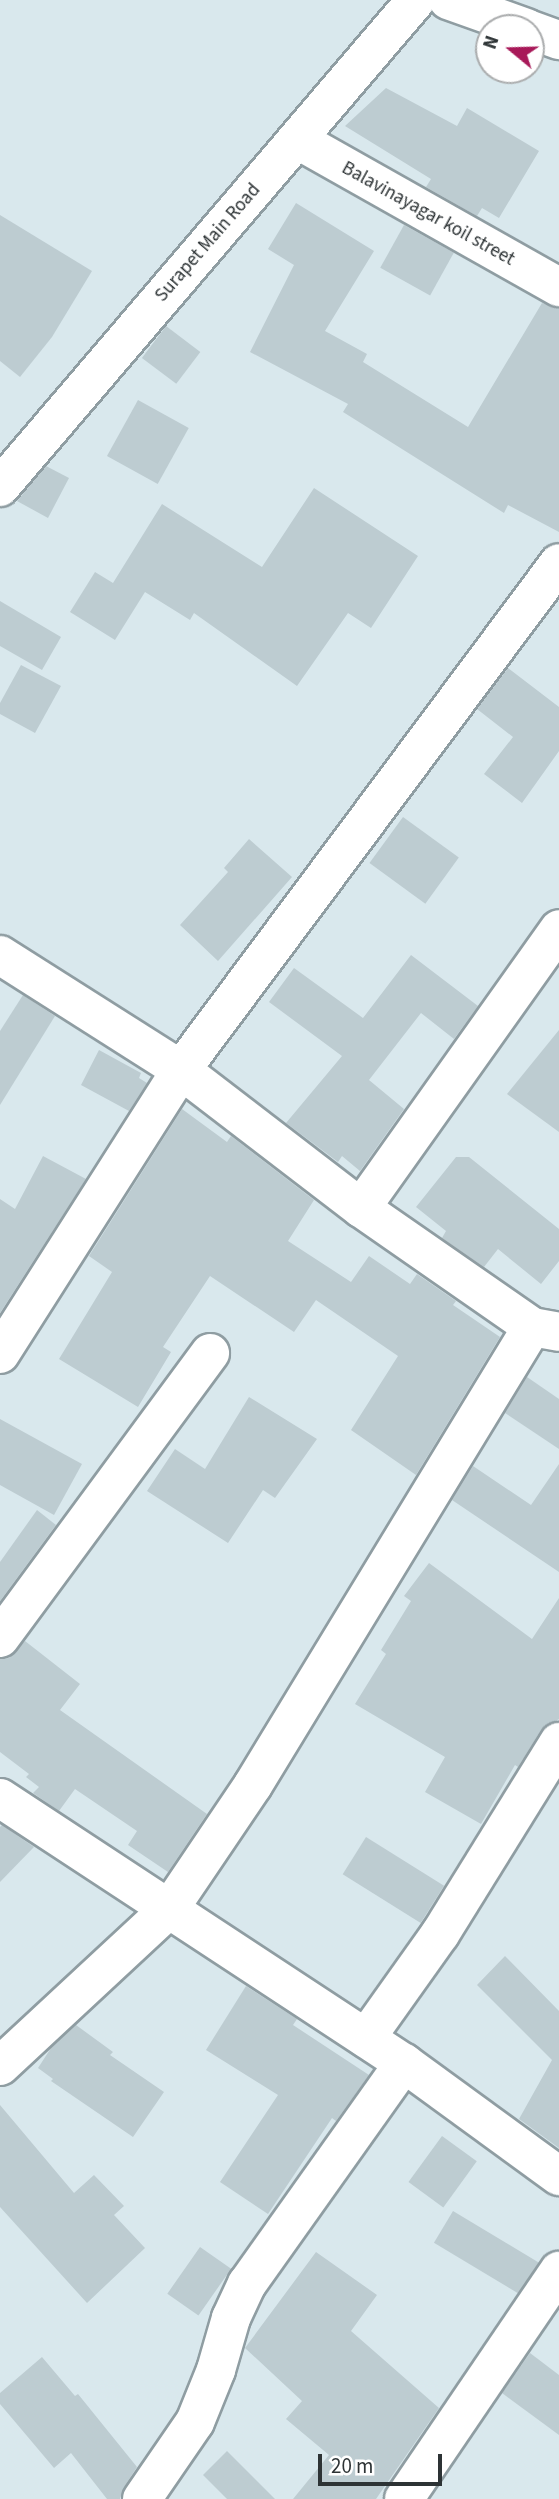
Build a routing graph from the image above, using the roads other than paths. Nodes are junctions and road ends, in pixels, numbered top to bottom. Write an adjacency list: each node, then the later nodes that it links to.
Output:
1 (416, 0): 4 (street, Surapet Main Road)
2 (448, 0): 3 (street)
3 (487, 14)
4 (298, 140): 5 (street, Balavinayagar koil street); 6 (street, Surapet Main Road)
5 (559, 287)
6 (0, 487)
7 (559, 563): 10 (street)
8 (559, 929): 11 (street)
9 (0, 956): 10 (street)
10 (181, 1070): 11 (street); 14 (street)
11 (361, 1208): 12 (street)
12 (546, 1330): 18 (street)
13 (210, 1353): 15 (street)
14 (0, 1354)
15 (0, 1638)
16 (559, 1742): 19 (street)
17 (0, 1798): 18 (street)
18 (170, 1908): 19 (street); 21 (street)
19 (366, 2038): 20 (street)
20 (404, 2063): 22 (street); 24 (street)
21 (0, 2066)
22 (559, 2176)
23 (559, 2271): 25 (street)
24 (142, 2499)
25 (404, 2499)

